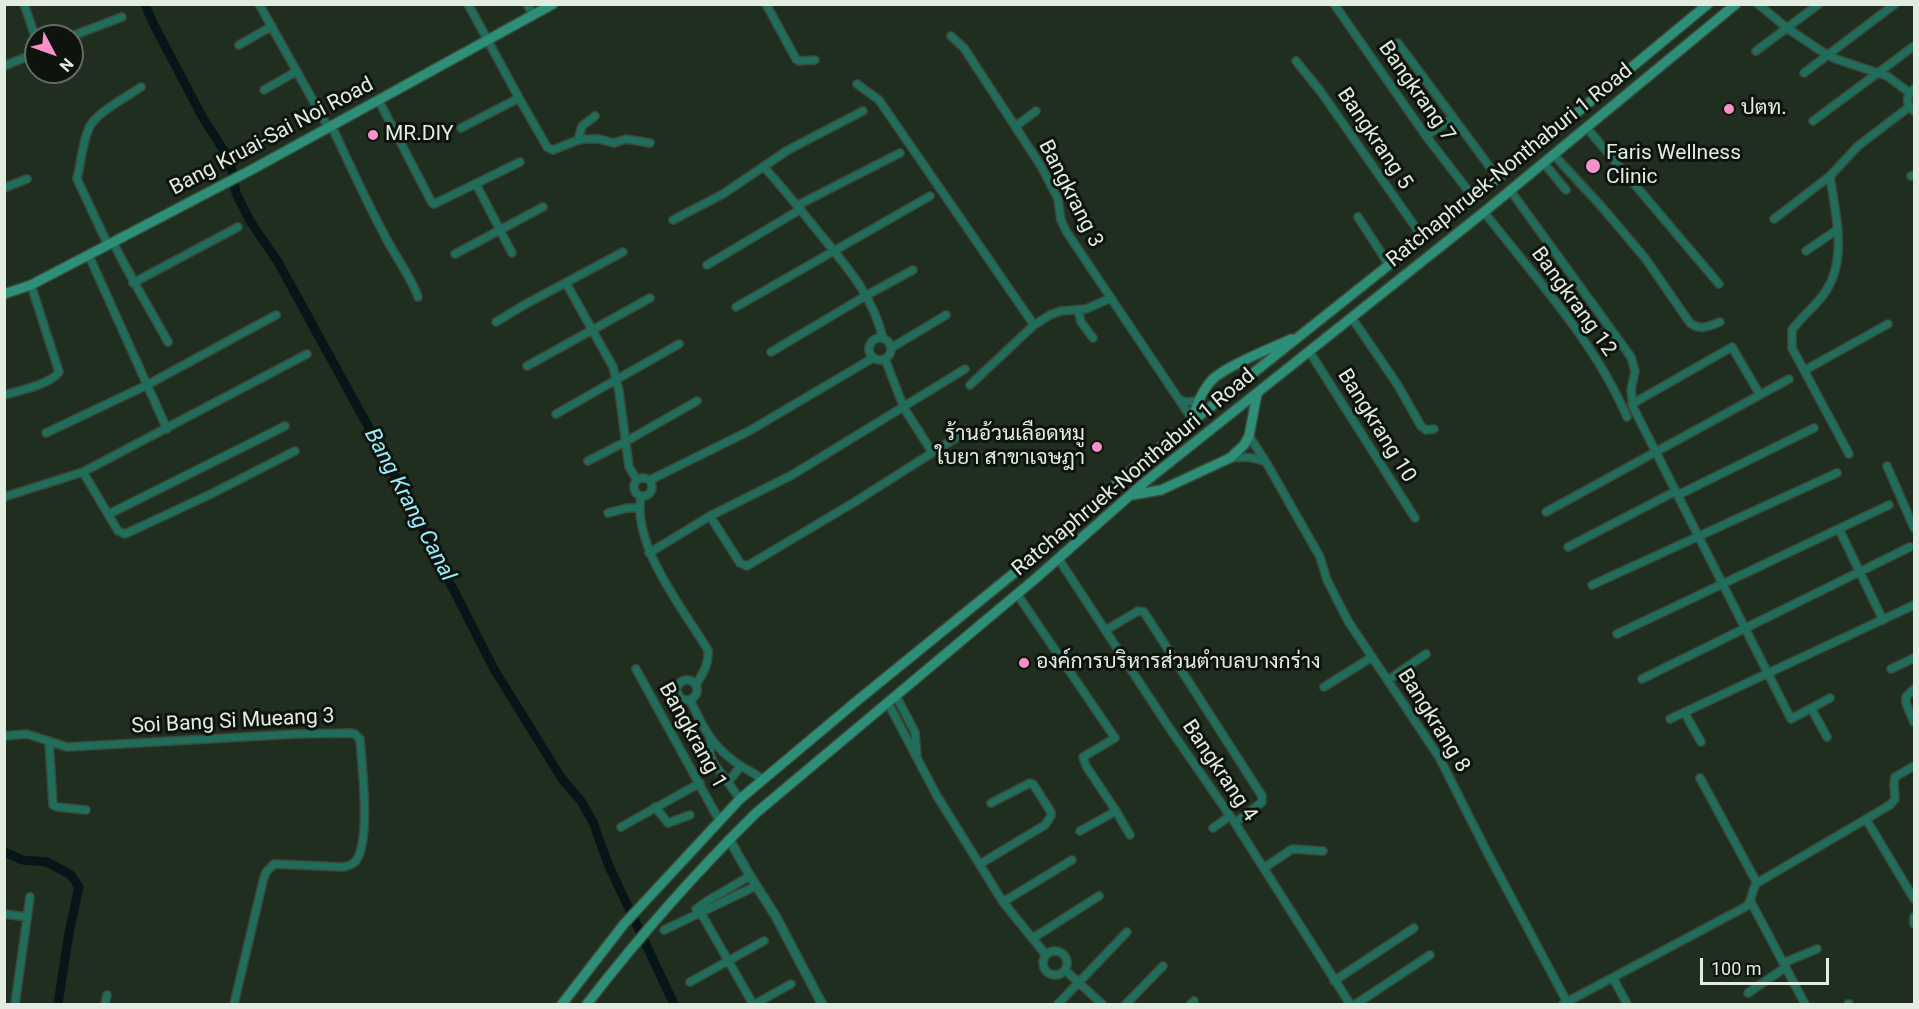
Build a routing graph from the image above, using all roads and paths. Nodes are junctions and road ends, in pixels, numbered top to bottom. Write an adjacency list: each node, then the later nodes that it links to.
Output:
1 (24, 4): 16 (street)
2 (259, 4): 17 (street)
3 (478, 4): 13 (street)
4 (527, 4): 14 (street)
5 (553, 4): 14 (main road, Bang Kruai-Sai Noi Road)
6 (766, 4): 28 (street)
7 (1334, 4): 50 (street, Bangkrang 7)
8 (1708, 4): 59 (main road, Ratchaphruek-Nonthaburi 1 Road)
9 (1736, 4): 47 (main road, Ratchaphruek-Nonthaburi 1 Road)
10 (1758, 4): 18 (street)
11 (1819, 4): 18 (street)
12 (1895, 4): 26 (street)
13 (469, 7): 21 (street)
14 (533, 15): 21 (main road, Bang Kruai-Sai Noi Road)
15 (122, 17): 19 (street)
16 (31, 24)
17 (272, 26): 23 (street); 31 (street)
18 (1787, 28): 25 (street); 26 (street)
19 (84, 31)
20 (951, 36): 46 (street, Bangkrang 3)
21 (488, 41): 38 (street); 39 (main road, Bang Kruai-Sai Noi Road)
22 (1398, 43): 44 (street)
23 (239, 45)
24 (1914, 46): 33 (street)
25 (1756, 51)
26 (1828, 55): 32 (street); 33 (street)
27 (24, 58): 30 (street)
28 (815, 60)
29 (1296, 61): 76 (street, Bangkrang 5)
30 (4, 66)
31 (297, 71): 36 (street); 48 (street)
32 (1804, 73)
33 (1878, 73): 37 (street); 45 (street)
34 (857, 84): 104 (street)
35 (141, 87): 77 (street)
36 (264, 90)
37 (1912, 91): 40 (street)
38 (519, 98): 49 (street); 51 (street)
39 (379, 101): 48 (main road, Bang Kruai-Sai Noi Road); 61 (street)
40 (1912, 109): 58 (street)
41 (863, 111): 57 (street)
42 (1036, 111): 46 (street)
43 (595, 116): 51 (street)
44 (1453, 118): 50 (street); 59 (street)
45 (1813, 121)
46 (1016, 126): 95 (street, Bangkrang 3)
47 (1586, 127): 54 (main road, Ratchaphruek-Nonthaburi 1 Road); 89 (street)
48 (330, 128): 77 (main road, Bang Kruai-Sai Noi Road); 93 (street)
49 (461, 128)
50 (1426, 136): 66 (street, Bangkrang 7)
51 (578, 140): 52 (street)
52 (650, 143)
53 (900, 153): 68 (street)
54 (1553, 154): 56 (main road, Ratchaphruek-Nonthaburi 1 Road); 102 (street)
55 (520, 162): 61 (street)
56 (1543, 162): 63 (main road, Ratchaphruek-Nonthaburi 1 Road); 64 (street)
57 (764, 166): 68 (street); 72 (street)
58 (1830, 176): 71 (street); 74 (street)
59 (1498, 178): 66 (main road, Ratchaphruek-Nonthaburi 1 Road)
60 (27, 179): 62 (street)
61 (476, 184): 75 (street)
62 (4, 188)
63 (1510, 190): 69 (main road, Ratchaphruek-Nonthaburi 1 Road); 130 (street)
64 (1566, 190)
65 (930, 195): 78 (street)
66 (1473, 197): 76 (main road, Ratchaphruek-Nonthaburi 1 Road)
67 (543, 207): 75 (street)
68 (800, 207): 78 (street); 84 (street)
69 (1484, 212): 100 (main road, Ratchaphruek-Nonthaburi 1 Road); 133 (street, Bangkrang 12)
70 (1358, 217): 85 (street)
71 (1774, 219)
72 (673, 220)
73 (238, 227): 87 (street)
74 (1838, 229): 79 (street); 119 (street)
75 (500, 230): 81 (street); 82 (street)
76 (1423, 238): 85 (main road, Ratchaphruek-Nonthaburi 1 Road)
77 (110, 244): 83 (main road, Bang Kruai-Sai Noi Road); 87 (street)
78 (835, 251): 92 (street); 96 (street)
79 (1806, 251)
80 (623, 252): 88 (street)
81 (512, 253)
82 (455, 254)
83 (88, 256): 90 (main road, Bang Kruai-Sai Noi Road); 123 (street)
84 (707, 265)
85 (1389, 265): 106 (main road, Ratchaphruek-Nonthaburi 1 Road)
86 (913, 270): 92 (street)
87 (133, 283): 109 (street)
88 (566, 283): 101 (street); 105 (street)
89 (1719, 284)
90 (31, 285): 91 (main road, Bang Kruai-Sai Noi Road); 125 (street)
91 (4, 294)
92 (867, 295): 107 (street); 113 (street)
93 (418, 297)
94 (650, 298): 105 (street)
95 (1111, 298): 97 (street); 127 (street, Bangkrang 3)
96 (736, 308)
97 (1078, 310): 104 (street); 108 (street)
98 (276, 315): 123 (street)
99 (946, 315): 111 (street)
100 (1352, 318): 112 (main road, Ratchaphruek-Nonthaburi 1 Road); 138 (street)
101 (496, 322)
102 (1720, 322)
103 (1888, 324): 119 (street)
104 (1034, 325): 122 (street)
105 (593, 329): 117 (street); 120 (street)
106 (1308, 330): 129 (main road); 134 (main road, Ratchaphruek-Nonthaburi 1 Road)
107 (883, 338): 111 (street); 115 (street)
108 (1092, 338)
109 (168, 342)
110 (679, 344): 120 (street)
111 (891, 348): 116 (street)
112 (1309, 351): 124 (main road, Ratchaphruek-Nonthaburi 1 Road); 165 (street, Bangkrang 10)
113 (771, 352)
114 (307, 354): 137 (street)
115 (873, 358): 116 (street); 154 (street)
116 (885, 359): 131 (street)
117 (526, 366)
118 (965, 369): 131 (street)
119 (1805, 370): 146 (street)
120 (617, 379): 132 (street); 142 (street)
121 (1789, 379): 126 (street)
122 (970, 384)
123 (147, 385): 137 (street); 140 (street)
124 (1257, 394): 141 (main road); 156 (main road, Ratchaphruek-Nonthaburi 1 Road)
125 (4, 395)
126 (1760, 395): 130 (street); 145 (street)
127 (1179, 399): 129 (street); 134 (street, Bangkrang 3)
128 (697, 401): 142 (street)
129 (1199, 401): 134 (main road)
130 (1632, 404): 145 (street)
131 (904, 408): 144 (street); 164 (street)
132 (556, 414)
133 (1627, 417)
134 (1191, 421): 210 (main road, Ratchaphruek-Nonthaburi 1 Road)
135 (285, 426): 163 (street)
136 (1814, 428): 155 (street)
137 (167, 429): 151 (street)
138 (1434, 429)
139 (965, 432): 144 (street)
140 (46, 433)
141 (1249, 436): 147 (main road); 149 (street, Bangkrang 8)
142 (625, 442): 148 (street); 153 (street)
143 (295, 451): 163 (street)
144 (932, 452): 164 (street)
145 (1656, 452): 155 (street); 161 (street)
146 (1849, 454)
147 (1230, 458): 149 (street); 156 (main road)
148 (588, 460)
149 (1266, 462): 183 (street, Bangkrang 8)
150 (1887, 466): 166 (street)
151 (83, 472): 158 (street); 163 (street)
152 (1837, 473): 168 (street)
153 (637, 480): 154 (street); 157 (street)
154 (650, 480): 157 (street)
155 (1677, 493): 168 (street); 169 (street)
156 (1131, 495): 172 (main road, Ratchaphruek-Nonthaburi 1 Road)
157 (641, 496): 160 (street)
158 (4, 497)
159 (1889, 505): 167 (street)
160 (639, 508): 162 (street); 171 (street)
161 (1546, 512)
162 (608, 513)
163 (108, 514)
164 (710, 516): 171 (street)
165 (1415, 518)
166 (1914, 528)
167 (1839, 529): 173 (street); 174 (street)
168 (1698, 536): 174 (street); 175 (street)
169 (1568, 547)
170 (1910, 547): 173 (street)
171 (649, 553): 190 (street)
172 (1058, 558): 176 (main road, Ratchaphruek-Nonthaburi 1 Road); 180 (street, Bangkrang 4)
173 (1860, 572): 178 (street); 179 (street)
174 (1722, 584): 179 (street); 181 (street)
175 (1592, 585)
176 (1017, 594): 193 (main road, Ratchaphruek-Nonthaburi 1 Road); 217 (street)
177 (1914, 605): 178 (street)
178 (1883, 620): 187 (street)
179 (1745, 628): 187 (street); 188 (street)
180 (1106, 630): 219 (street, Bangkrang 4); 222 (street)
181 (1617, 634)
182 (1426, 654): 189 (street)
183 (1372, 657): 189 (street, Bangkrang 8); 191 (street)
184 (1914, 658): 186 (street)
185 (636, 669): 212 (street, Bangkrang 1)
186 (1891, 669)
187 (1768, 674): 197 (street); 198 (street)
188 (1642, 679)
189 (1388, 680): 264 (street, Bangkrang 8)
190 (696, 685): 195 (street); 195 (street)
191 (1324, 687)
192 (1914, 689): 200 (street)
193 (896, 696): 196 (main road, Ratchaphruek-Nonthaburi 1 Road); 206 (street)
194 (1830, 698): 197 (street)
195 (690, 700): 203 (street)
196 (888, 703): 206 (street); 227 (main road, Ratchaphruek-Nonthaburi 1 Road)
197 (1811, 708): 202 (street)
198 (1684, 712): 199 (street); 205 (street)
199 (1670, 719)
200 (1914, 722)
201 (4, 736): 204 (street, Soi Bang Si Mueang 3)
202 (1827, 737)
203 (710, 740): 207 (street); 211 (street)
204 (49, 741): 216 (street); 267 (street, Soi Bang Si Mueang 3)
205 (1701, 742)
206 (917, 759): 230 (street)
207 (741, 766): 210 (street); 211 (street)
208 (1914, 766): 220 (street)
209 (1700, 778): 233 (street)
210 (763, 780): 213 (main road, Ratchaphruek-Nonthaburi 1 Road)
211 (728, 782): 213 (street)
212 (700, 783): 215 (street); 221 (street, Bangkrang 1)
213 (740, 799): 221 (main road, Ratchaphruek-Nonthaburi 1 Road)
214 (991, 803): 230 (street)
215 (655, 807): 218 (street); 223 (street)
216 (86, 810)
217 (1116, 811): 225 (street); 226 (street)
218 (690, 815)
219 (1230, 816): 222 (street, Bangkrang 4); 224 (street)
220 (1866, 819): 233 (street); 237 (street)
221 (719, 820): 268 (main road, Ratchaphruek-Nonthaburi 1 Road)
222 (1235, 823): 231 (street, Bangkrang 4)
223 (621, 827)
224 (1213, 828)
225 (1080, 831)
226 (1130, 835)
227 (729, 839): 232 (street); 269 (main road, Ratchaphruek-Nonthaburi 1 Road)
228 (1323, 851): 231 (street)
229 (1072, 860): 238 (street)
230 (980, 864): 238 (street)
231 (1264, 868): 258 (street, Bangkrang 4)
232 (750, 876): 234 (street); 240 (street)
233 (1757, 883): 239 (street)
234 (756, 886): 240 (street); 271 (street)
235 (1099, 896): 248 (street)
236 (30, 897): 242 (street)
237 (1914, 899)
238 (1003, 902): 248 (street)
239 (1750, 902): 254 (street); 257 (street)
240 (699, 910): 246 (street); 253 (street)
241 (4, 914): 242 (street)
242 (27, 917): 265 (street)
243 (1914, 917): 244 (street)
244 (1914, 924)
245 (1414, 928): 258 (street)
246 (664, 930)
247 (1127, 933): 260 (street)
248 (1033, 938): 251 (street)
249 (764, 941): 253 (street)
250 (1817, 948): 254 (street)
251 (1046, 955): 256 (street); 256 (street)
252 (1430, 956): 276 (street)
253 (728, 961): 259 (street); 270 (street)
254 (1785, 965): 262 (street); 278 (street)
255 (1163, 966): 274 (street)
256 (1065, 970): 260 (street)
257 (1612, 978): 264 (street); 277 (street)
258 (1334, 981): 275 (street, Bangkrang 4)
259 (690, 982)
260 (1079, 983): 272 (street); 273 (street)
261 (791, 984): 270 (street)
262 (1748, 993)
263 (107, 995): 266 (street)
264 (1565, 1003)
265 (15, 1005)
266 (105, 1005)
267 (234, 1005)
268 (562, 1005)
269 (587, 1005)
270 (754, 1005)
271 (822, 1005)
272 (1058, 1005)
273 (1102, 1005)
274 (1126, 1005)
275 (1350, 1005)
276 (1356, 1005)
277 (1627, 1005)
278 (1805, 1005)

